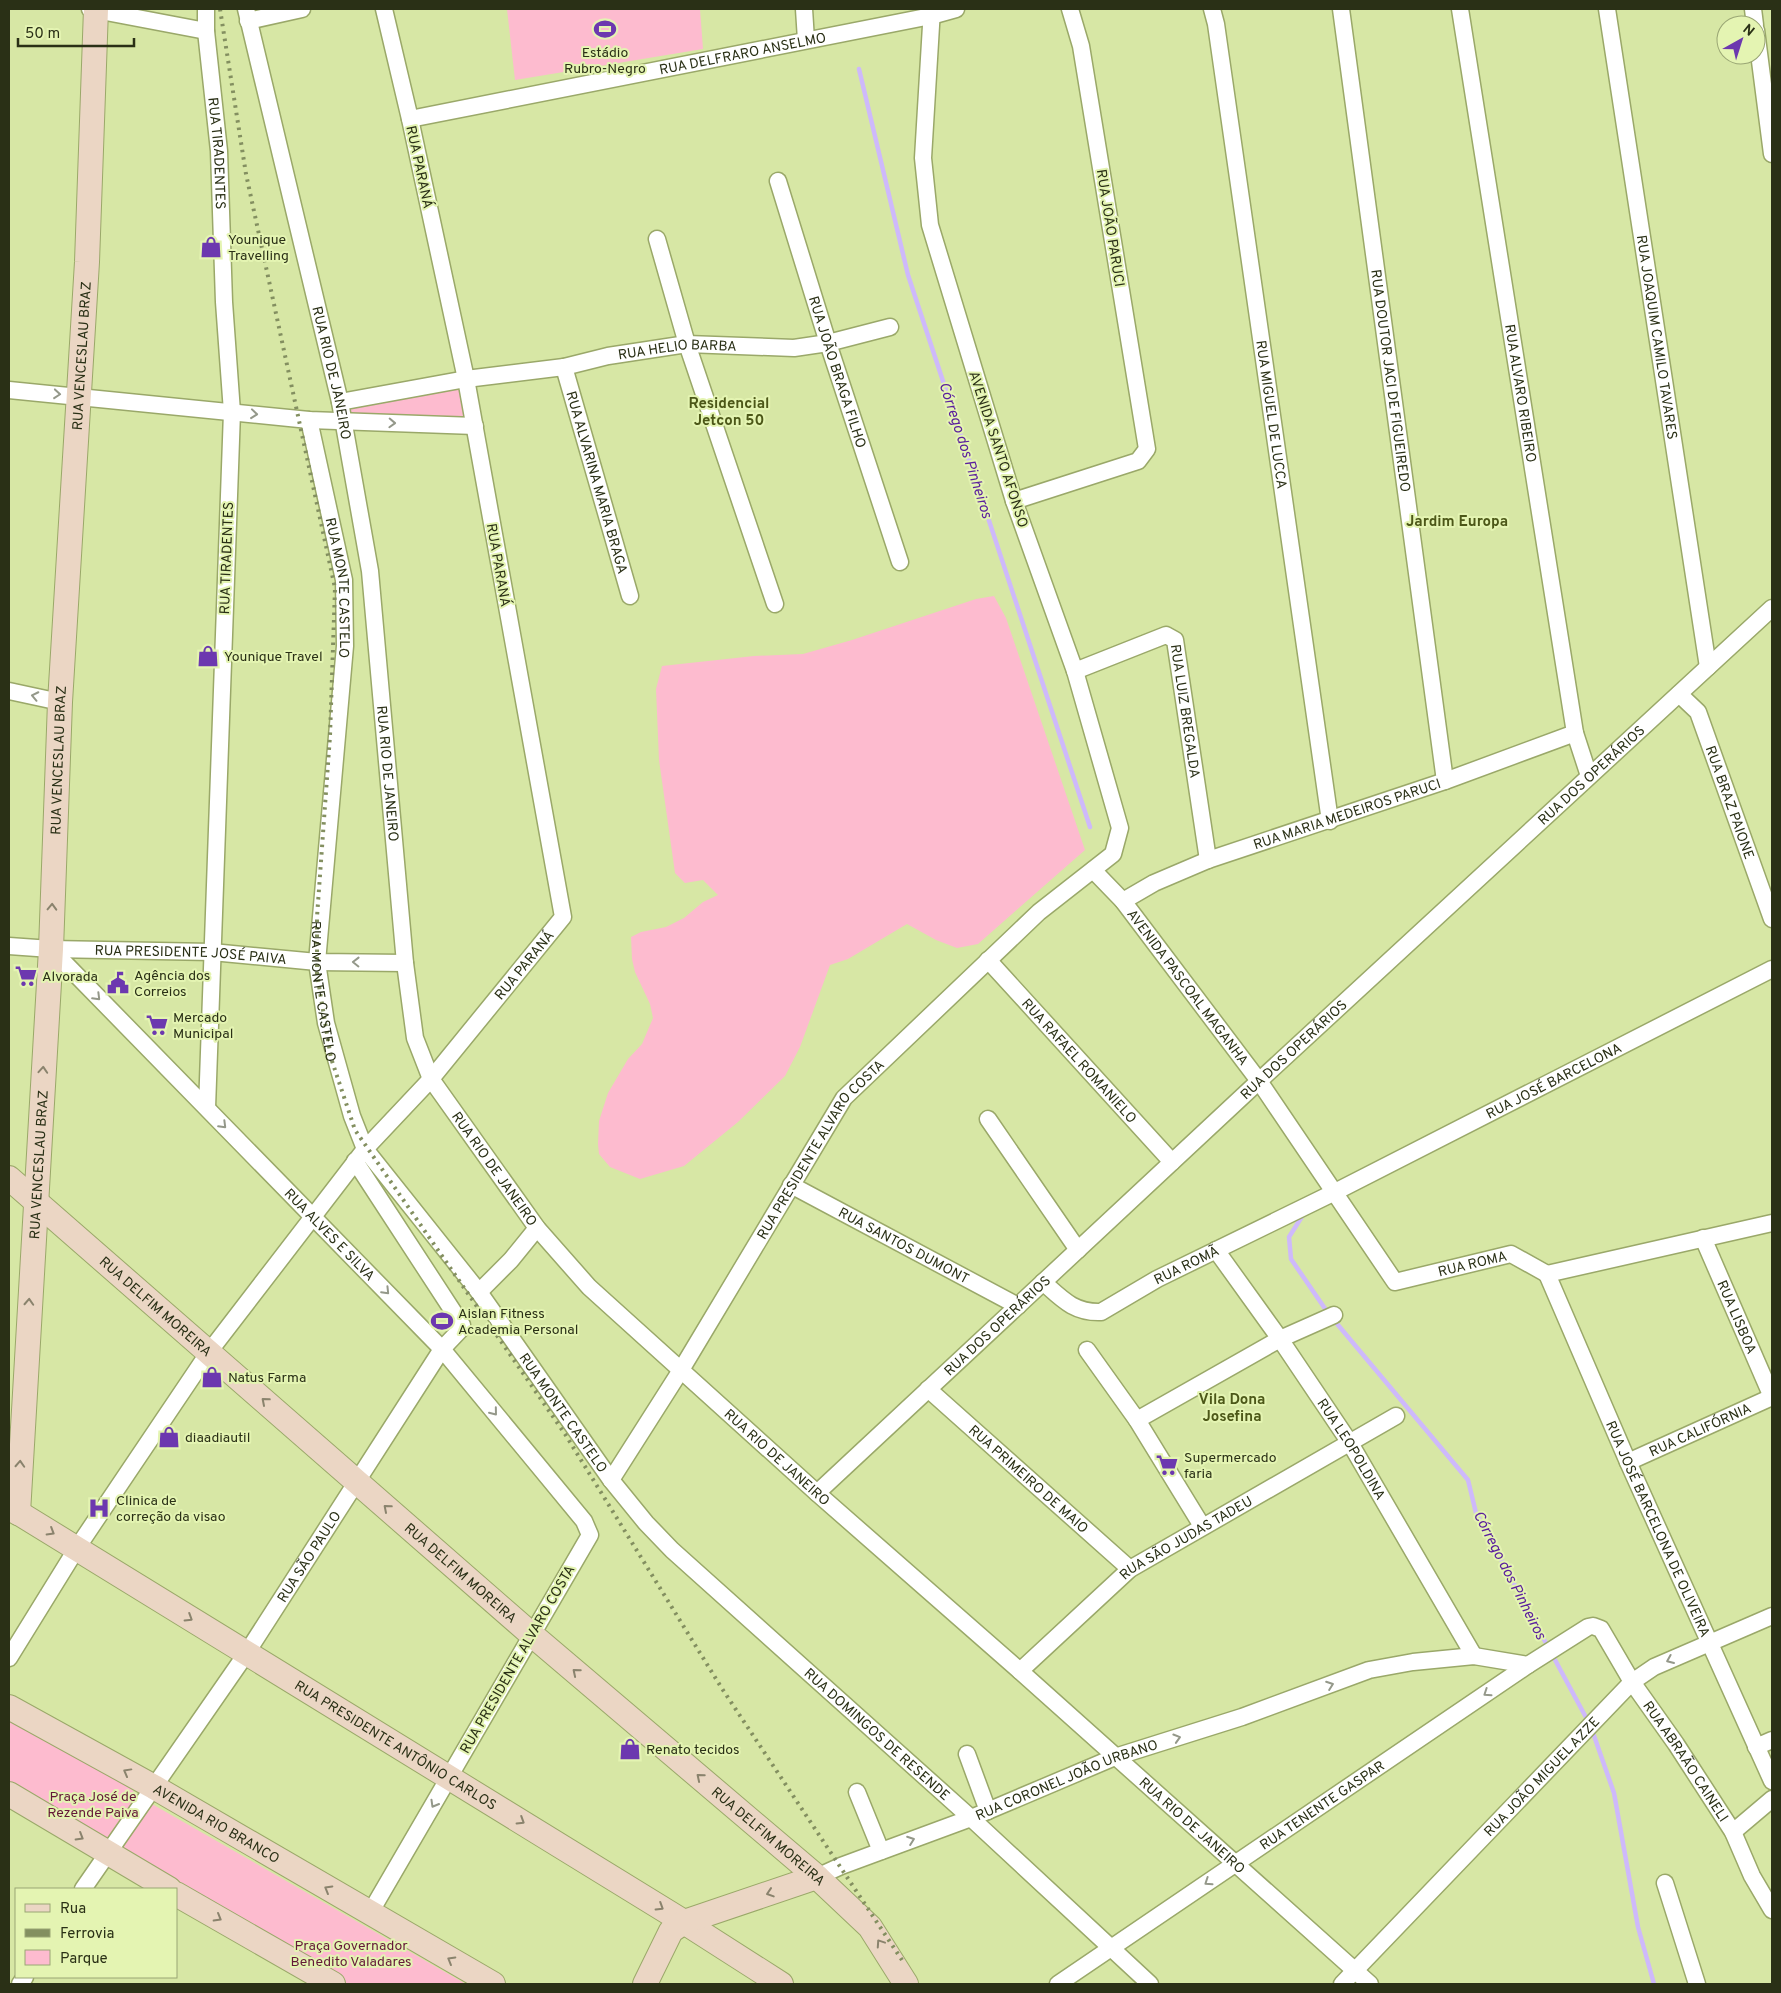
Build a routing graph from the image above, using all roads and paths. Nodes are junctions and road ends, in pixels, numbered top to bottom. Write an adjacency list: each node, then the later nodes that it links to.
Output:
1 (94, 9): 14 (street); 27 (main road, RUA VENCESLAU BRAZ)
2 (206, 9): 14 (street, RUA TIRADENTES)
3 (302, 9): 13 (street)
4 (384, 9): 17 (street, RUA PARANÁ)
5 (804, 9): 15 (street)
6 (956, 9): 12 (street, RUA DELFRARO ANSELMO)
7 (1070, 9): 33 (street, RUA JOÃO PARUCI)
8 (1212, 9): 46 (street, RUA MIGUEL DE LUCCA)
9 (1341, 9): 45 (street, RUA DOUTOR JACI DE FIGUEIREDO)
10 (1460, 9): 43 (street, RUA ALVARO RIBEIRO)
11 (1606, 9): 38 (street, RUA JOAQUIM CAMILO TAVARES)
12 (932, 13): 15 (street, RUA DELFRARO ANSELMO); 33 (street, AVENIDA SANTO AFONSO)
13 (247, 15): 28 (street, RUA RIO DE JANEIRO)
14 (206, 31): 29 (street, RUA TIRADENTES)
15 (806, 40): 17 (street, RUA DELFRARO ANSELMO)
16 (1761, 65): 18 (street)
17 (410, 119): 25 (street, RUA PARANÁ)
18 (1772, 154)
19 (778, 181): 22 (street, RUA JOÃO BRAGA FILHO)
20 (657, 239): 23 (street)
21 (890, 327): 22 (street, RUA HELIO BARBA)
22 (828, 343): 23 (street, RUA HELIO BARBA); 34 (street, RUA JOÃO BRAGA FILHO)
23 (686, 344): 24 (street, RUA HELIO BARBA); 36 (street)
24 (564, 367): 25 (street, RUA HELIO BARBA); 35 (street, RUA ALVARINA MARIA BRAGA)
25 (466, 379): 28 (street, RUA HELIO BARBA); 32 (street, RUA PARANÁ)
26 (9, 390): 27 (street, one-way to 27)
27 (79, 396): 29 (street); 42 (main road, RUA VENCESLAU BRAZ)
28 (340, 402): 31 (street, RUA RIO DE JANEIRO)
29 (232, 412): 30 (street, one-way to 30); 53 (street, RUA TIRADENTES)
30 (309, 420): 31 (street); 55 (street, RUA MONTE CASTELO)
31 (343, 421): 32 (street, one-way to 32); 56 (street, RUA RIO DE JANEIRO)
32 (475, 426): 58 (street, RUA PARANÁ)
33 (1014, 501): 39 (street, AVENIDA SANTO AFONSO)
34 (900, 562)
35 (630, 596)
36 (775, 604)
37 (1772, 608): 38 (street, RUA DOS OPERÁRIOS)
38 (1708, 667): 41 (street, RUA DOS OPERÁRIOS)
39 (1075, 671): 47 (street, RUA LUIZ BREGALDA); 48 (street, AVENIDA SANTO AFONSO)
40 (9, 691): 42 (street, one-way to 40)
41 (1679, 694): 44 (street, RUA DOS OPERÁRIOS); 50 (street, RUA BRAZ PAIONE)
42 (60, 702): 52 (main road, RUA VENCESLAU BRAZ, one-way to 42)
43 (1575, 733): 44 (street, RUA ALVARO RIBEIRO); 45 (street, RUA MARIA MEDEIROS PARUCI)
44 (1589, 776): 59 (street, RUA DOS OPERÁRIOS)
45 (1445, 781): 46 (street, RUA MARIA MEDEIROS PARUCI)
46 (1330, 821): 47 (street, RUA MARIA MEDEIROS PARUCI)
47 (1208, 860): 49 (street, RUA MARIA MEDEIROS PARUCI)
48 (1093, 870): 49 (street, AVENIDA PASCOAL MAGANHA); 54 (street, RUA PRESIDENTE ALVARO COSTA)
49 (1123, 901): 59 (street, AVENIDA PASCOAL MAGANHA)
50 (1772, 919)
51 (9, 946): 52 (street, RUA PRESIDENTE JOSÉ PAIVA)
52 (51, 950): 53 (street, RUA PRESIDENTE JOSÉ PAIVA); 60 (street, RUA ALVES E SILVA, one-way to 60); 67 (main road, RUA VENCESLAU BRAZ, one-way to 52)
53 (212, 952): 55 (street, RUA PRESIDENTE JOSÉ PAIVA); 60 (street, RUA TIRADENTES)
54 (988, 960): 63 (street, RUA RAFAEL ROMANIELO); 65 (street, RUA PRESIDENTE ALVARO COSTA)
55 (317, 962): 56 (street, RUA PRESIDENTE JOSÉ PAIVA, one-way to 55); 62 (street, RUA MONTE CASTELO)
56 (405, 963): 58 (street, RUA RIO DE JANEIRO)
57 (1772, 969): 66 (street, RUA JOSÉ BARCELONA)
58 (431, 1080): 62 (street, RUA PARANÁ); 70 (street, RUA RIO DE JANEIRO)
59 (1259, 1081): 63 (street, RUA DOS OPERÁRIOS); 66 (street, AVENIDA PASCOAL MAGANHA)
60 (207, 1108): 68 (street, RUA ALVES E SILVA, one-way to 68)
61 (988, 1119): 72 (street)
62 (360, 1155): 68 (street, RUA PARANÁ); 77 (street, RUA MONTE CASTELO); 81 (street, RUA SÃO PAULO)
63 (1172, 1162): 72 (street, RUA DOS OPERÁRIOS)
64 (9, 1178): 67 (main road, RUA DELFIM MOREIRA)
65 (790, 1185): 78 (street, RUA SANTOS DUMONT); 84 (street, RUA PRESIDENTE ALVARO COSTA)
66 (1334, 1192): 73 (street, RUA ROMÃ); 76 (street, AVENIDA PASCOAL MAGANHA)
67 (35, 1201): 83 (main road, RUA DELFIM MOREIRA); 94 (main road, RUA VENCESLAU BRAZ, one-way to 67)
68 (314, 1216): 81 (street, RUA ALVES E SILVA, one-way to 81); 83 (street, RUA PARANÁ)
69 (1772, 1223): 71 (street)
70 (537, 1228): 77 (street); 84 (street, RUA RIO DE JANEIRO)
71 (1703, 1238): 74 (street); 86 (street, RUA LISBOA)
72 (1078, 1250): 75 (street, RUA DOS OPERÁRIOS)
73 (1216, 1250): 75 (street, RUA ROMÃ); 80 (street, RUA LEOPOLDINA)
74 (1547, 1274): 76 (street, RUA ROMA); 90 (street, RUA JOSÉ BARCELONA DE OLIVEIRA)
75 (1043, 1282): 78 (street, RUA DOS OPERÁRIOS)
76 (1395, 1282)
77 (479, 1292): 91 (street, RUA MONTE CASTELO)
78 (1018, 1306): 85 (street, RUA DOS OPERÁRIOS)
79 (1334, 1315): 80 (street)
80 (1280, 1340): 88 (street); 89 (street, RUA LEOPOLDINA)
81 (442, 1349): 92 (street, RUA SÃO PAULO); 96 (street, RUA ALVES E SILVA, one-way to 96)
82 (1087, 1350): 88 (street)
83 (209, 1352): 92 (main road, RUA DELFIM MOREIRA, one-way to 83); 97 (street, RUA PARANÁ)
84 (681, 1370): 91 (street, RUA PRESIDENTE ALVARO COSTA); 93 (street, RUA RIO DE JANEIRO)
85 (928, 1389): 93 (street, RUA DOS OPERÁRIOS); 98 (street, RUA PRIMEIRO DE MAIO)
86 (1772, 1397): 90 (street, RUA CALIFÓRNIA)
87 (1396, 1416): 89 (street, RUA SÃO JUDAS TADEU)
88 (1137, 1420): 95 (street)
89 (1350, 1443): 95 (street, RUA SÃO JUDAS TADEU); 104 (street, RUA LEOPOLDINA)
90 (1628, 1462): 102 (street, RUA JOSÉ BARCELONA DE OLIVEIRA)
91 (611, 1480): 121 (street, RUA DOMINGOS DE RESENDE)
92 (357, 1482): 101 (main road, RUA DELFIM MOREIRA, one-way to 92); 103 (street, RUA SÃO PAULO)
93 (817, 1493): 107 (street, RUA RIO DE JANEIRO)
94 (13, 1510): 97 (main road, RUA PRESIDENTE ANTÔNIO CARLOS, one-way to 97)
95 (1202, 1526): 98 (street, RUA SÃO JUDAS TADEU)
96 (590, 1535): 101 (street, RUA PRESIDENTE ALVARO COSTA)
97 (77, 1548): 103 (main road, RUA PRESIDENTE ANTÔNIO CARLOS, one-way to 103); 105 (street, RUA PARANÁ)
98 (1130, 1569): 107 (street, RUA SÃO JUDAS TADEU)
99 (1772, 1616): 102 (street, RUA JOÃO MIGUEL AZZE)
100 (1588, 1627): 106 (street, RUA TENENTE GASPAR); 108 (street, RUA ABRAÃO CAINELI)
101 (531, 1634): 114 (street, RUA PRESIDENTE ALVARO COSTA); 126 (main road, RUA DELFIM MOREIRA, one-way to 101)
102 (1710, 1643): 108 (street, RUA JOÃO MIGUEL AZZE, one-way to 108); 111 (street, RUA JOSÉ BARCELONA DE OLIVEIRA)
103 (246, 1654): 114 (main road, RUA PRESIDENTE ANTÔNIO CARLOS); 116 (street, RUA SÃO PAULO)
104 (1474, 1656): 106 (street, RUA CORONEL JOÃO URBANO); 113 (street, RUA CORONEL JOÃO URBANO, one-way to 104)
105 (9, 1658)
106 (1528, 1665): 125 (street, RUA TENENTE GASPAR, one-way to 125)
107 (1020, 1671): 113 (street, RUA RIO DE JANEIRO)
108 (1632, 1682): 122 (street, RUA ABRAÃO CAINELI); 135 (street, RUA JOÃO MIGUEL AZZE)
109 (9, 1707): 116 (main road, AVENIDA RIO BRANCO, one-way to 109)
110 (1772, 1740): 111 (street)
111 (1756, 1747): 115 (street, RUA JOSÉ BARCELONA DE OLIVEIRA)
112 (967, 1754): 120 (street)
113 (1115, 1757): 120 (street, RUA CORONEL JOÃO URBANO); 125 (street, RUA RIO DE JANEIRO)
114 (449, 1777): 132 (street, RUA PRESIDENTE ALVARO COSTA, one-way to 132); 133 (main road, RUA PRESIDENTE ANTÔNIO CARLOS, one-way to 133)
115 (1772, 1781)
116 (154, 1787): 124 (street, RUA SÃO PAULO); 132 (main road, AVENIDA RIO BRANCO, one-way to 116)
117 (857, 1792): 123 (street)
118 (9, 1794): 124 (main road, one-way to 124)
119 (1772, 1799): 122 (street)
120 (988, 1811): 121 (street, RUA CORONEL JOÃO URBANO)
121 (971, 1818): 123 (street, RUA CORONEL JOÃO URBANO, one-way to 121); 134 (street, RUA DOMINGOS DE RESENDE)
122 (1733, 1832): 131 (street, RUA ABRAÃO CAINELI)
123 (881, 1851): 126 (street, RUA CORONEL JOÃO URBANO)
124 (107, 1854): 128 (street); 129 (main road)
125 (1235, 1864): 134 (street, RUA TENENTE GASPAR, one-way to 134); 135 (street, RUA RIO DE JANEIRO)
126 (817, 1877): 133 (main road, RUA CORONEL JOÃO URBANO, one-way to 133); 136 (main road, RUA DELFIM MOREIRA, one-way to 126)
127 (1665, 1883): 145 (street)
128 (85, 1888)
129 (167, 1888)
130 (178, 1895): 137 (main road, one-way to 137)
131 (1772, 1910)
132 (370, 1913): 138 (main road, one-way to 132)
133 (684, 1922): 139 (main road, RUA CORONEL JOÃO URBANO); 140 (main road, RUA PRESIDENTE ANTÔNIO CARLOS)
134 (1111, 1948): 141 (street, RUA TENENTE GASPAR); 142 (street, RUA DOMINGOS DE RESENDE)
135 (1355, 1971): 143 (street, RUA JOÃO MIGUEL AZZE); 144 (street, RUA RIO DE JANEIRO)
136 (908, 1981)
137 (333, 1984)
138 (494, 1984)
139 (645, 1984)
140 (781, 1984)
141 (1058, 1984)
142 (1150, 1984)
143 (1342, 1984)
144 (1370, 1984)
145 (1697, 1984)

